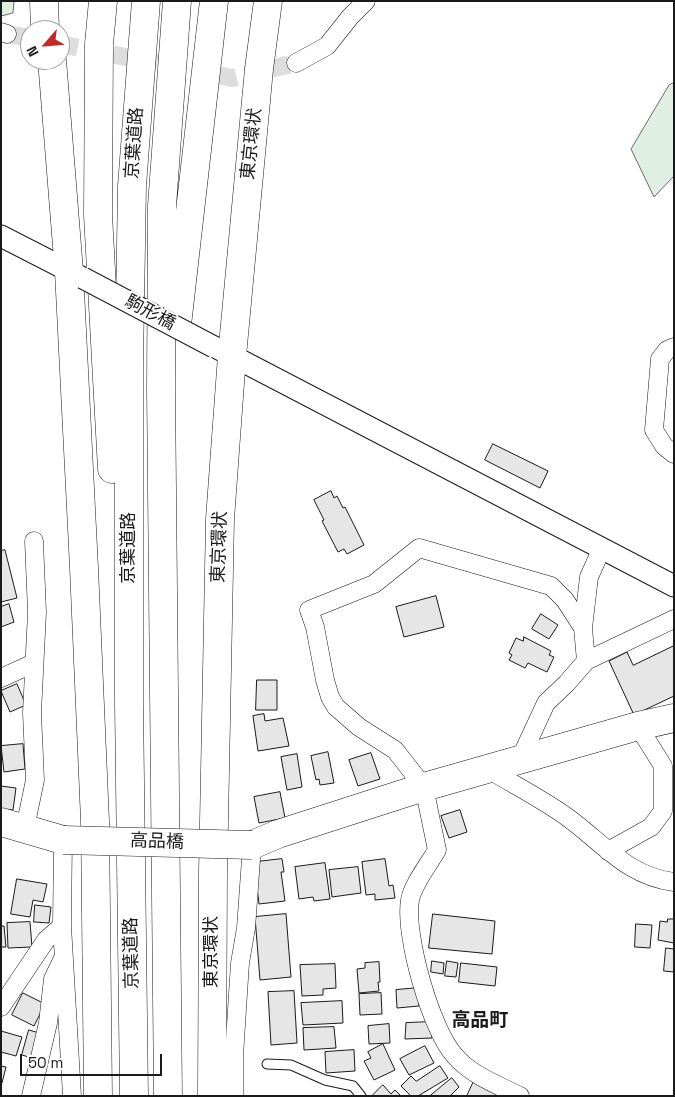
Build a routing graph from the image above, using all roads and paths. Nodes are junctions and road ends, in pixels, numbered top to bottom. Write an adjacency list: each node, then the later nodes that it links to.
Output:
1 (44, 1): 9 (main road)
2 (57, 1): 10 (main road)
3 (103, 1): 27 (main road)
4 (146, 1): 27 (main road, 京葉道路)
5 (177, 1): 17 (main road, 京葉道路)
6 (214, 1): 17 (main road)
7 (268, 1): 16 (main road, 東京環状)
8 (366, 1): 11 (street)
9 (45, 20)
10 (55, 20)
11 (296, 62)
12 (52, 70): 14 (main road)
13 (1, 236): 14 (street, 駒形橋)
14 (76, 274): 16 (street, 駒形橋, bridge); 45 (main road)
15 (674, 347): 18 (street)
16 (223, 351): 20 (street, 駒形橋); 48 (main road, 東京環状)
17 (160, 388): 47 (main road, 京葉道路)
18 (674, 454)
19 (34, 541): 25 (street)
20 (602, 548): 21 (street, 駒形橋); 23 (street)
21 (674, 586)
22 (674, 619): 24 (street)
23 (583, 628): 24 (street); 32 (street)
24 (586, 661): 30 (street)
25 (34, 663): 26 (street); 33 (street)
26 (1, 678)
27 (129, 703): 46 (main road, 京葉道路)
28 (674, 718): 29 (main road)
29 (638, 726): 30 (main road); 36 (street)
30 (520, 759): 31 (main road)
31 (488, 769): 32 (main road); 36 (street)
32 (424, 786): 35 (main road); 51 (street)
33 (13, 825): 34 (main road, 高品橋)
34 (63, 840): 35 (main road, 高品橋, bridge); 38 (street)
35 (252, 845): 49 (street)
36 (608, 851): 37 (street)
37 (674, 882)
38 (62, 926): 39 (street); 40 (street)
39 (64, 956): 42 (street); 44 (street)
40 (1, 1007)
41 (267, 1064): 50 (lane)
42 (33, 1088): 43 (street)
43 (19, 1096)
44 (72, 1096)
45 (98, 1096)
46 (134, 1096)
47 (168, 1096)
48 (212, 1096)
49 (234, 1096)
50 (361, 1096)
51 (520, 1096)

